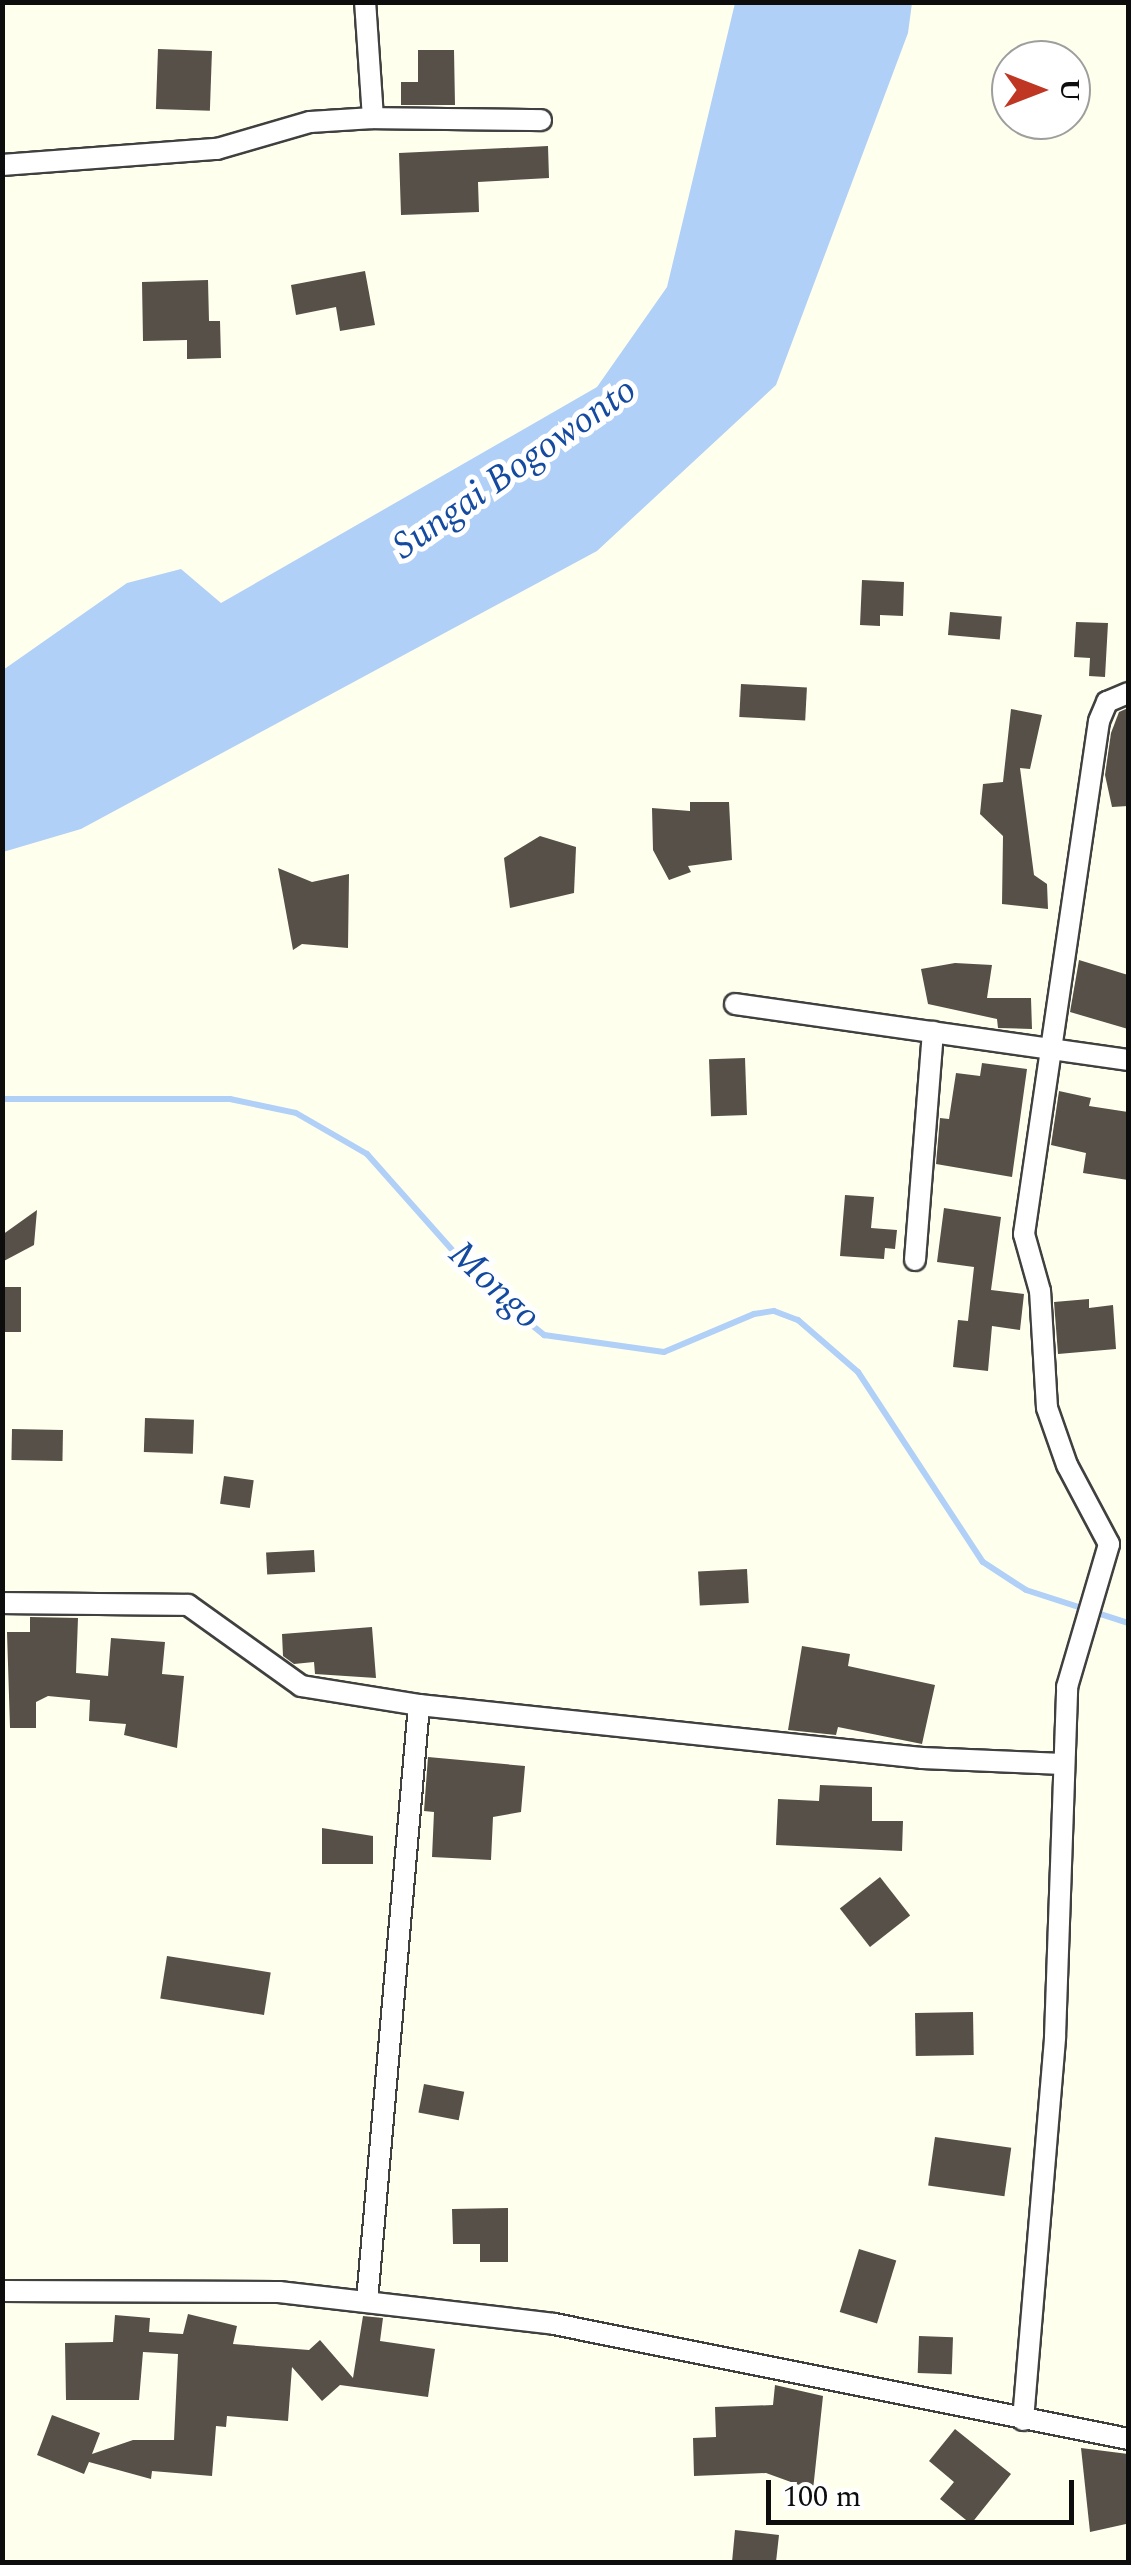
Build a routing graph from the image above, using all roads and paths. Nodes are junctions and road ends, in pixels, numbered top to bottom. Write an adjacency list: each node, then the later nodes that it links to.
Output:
1 (365, 2): 2 (street)
2 (373, 118): 3 (street); 4 (street)
3 (541, 120)
4 (2, 165)
5 (1128, 693): 8 (street)
6 (735, 1004): 7 (street)
7 (932, 1032): 8 (street); 10 (street)
8 (1051, 1048): 9 (street); 13 (street)
9 (1128, 1060)
10 (915, 1260)
11 (2, 1603): 12 (street)
12 (419, 1705): 13 (street); 15 (street)
13 (1062, 1764): 16 (street)
14 (2, 2291): 15 (street)
15 (367, 2300): 16 (street)
16 (1024, 2420): 17 (street)
17 (1128, 2438)

